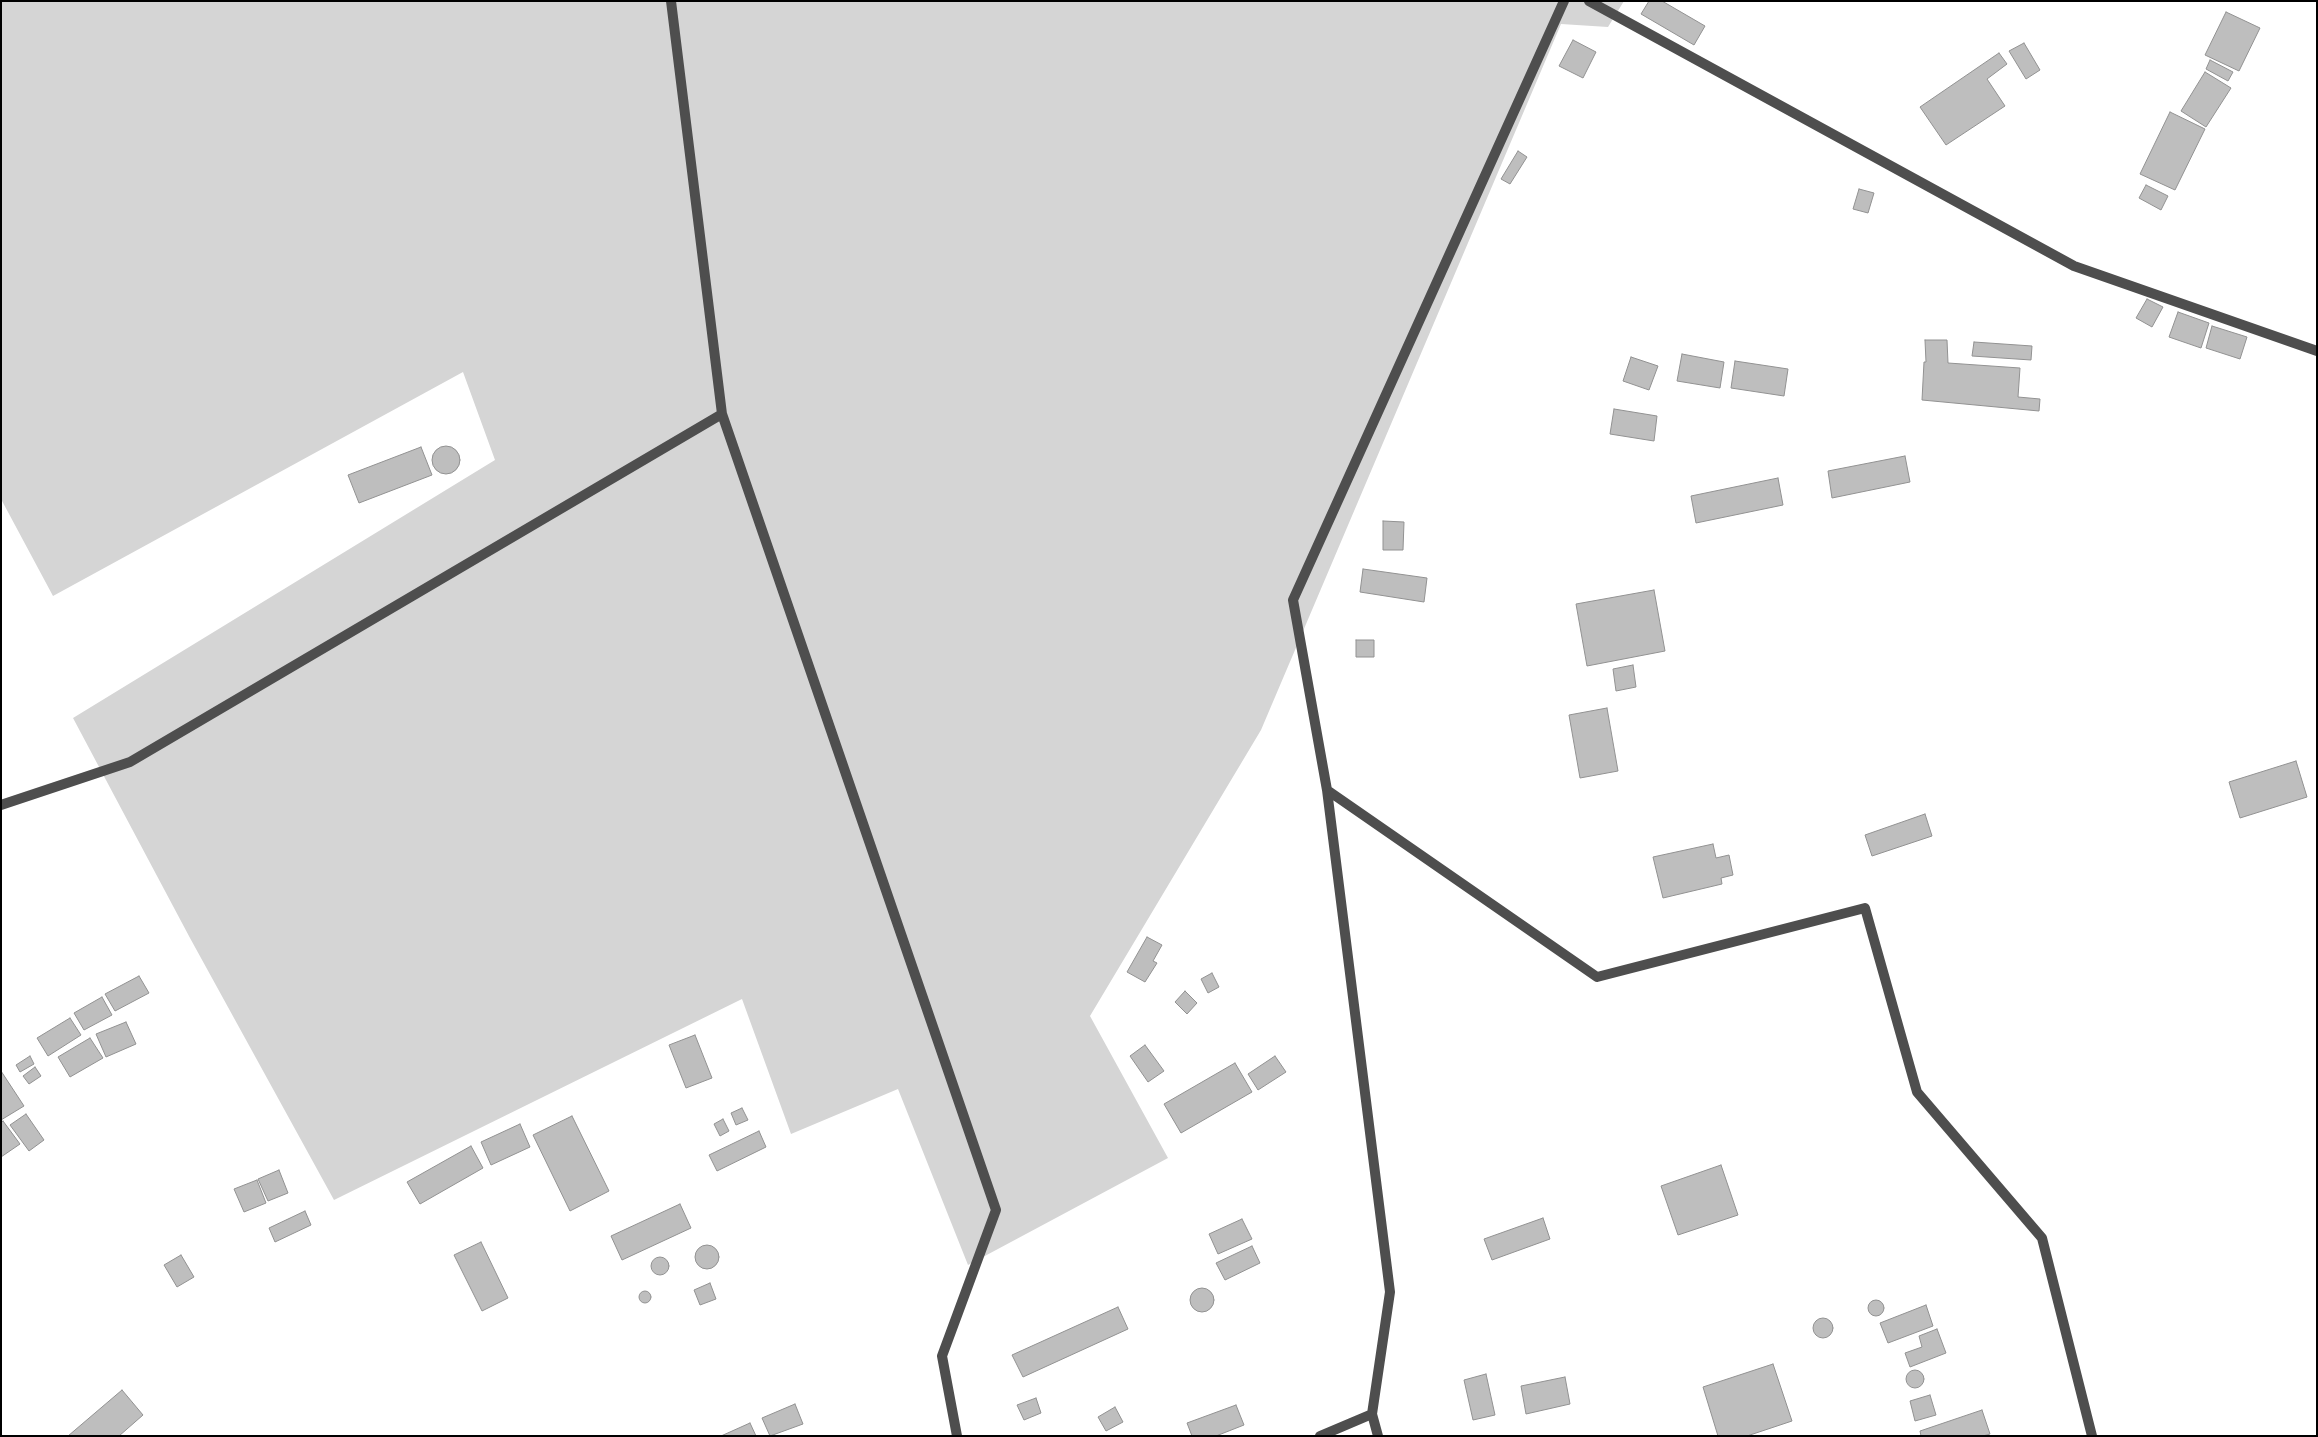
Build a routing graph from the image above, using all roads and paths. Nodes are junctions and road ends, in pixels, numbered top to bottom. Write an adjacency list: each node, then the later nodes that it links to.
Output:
1 (671, 1): 5 (street)
2 (1564, 1): 6 (street)
3 (1588, 1): 4 (street)
4 (2317, 350)
5 (722, 414): 7 (street); 9 (street)
6 (1327, 790): 8 (street); 12 (street)
7 (1, 805)
8 (1372, 1414): 10 (street); 11 (street)
9 (957, 1436)
10 (1320, 1436)
11 (1378, 1436)
12 (2092, 1436)

